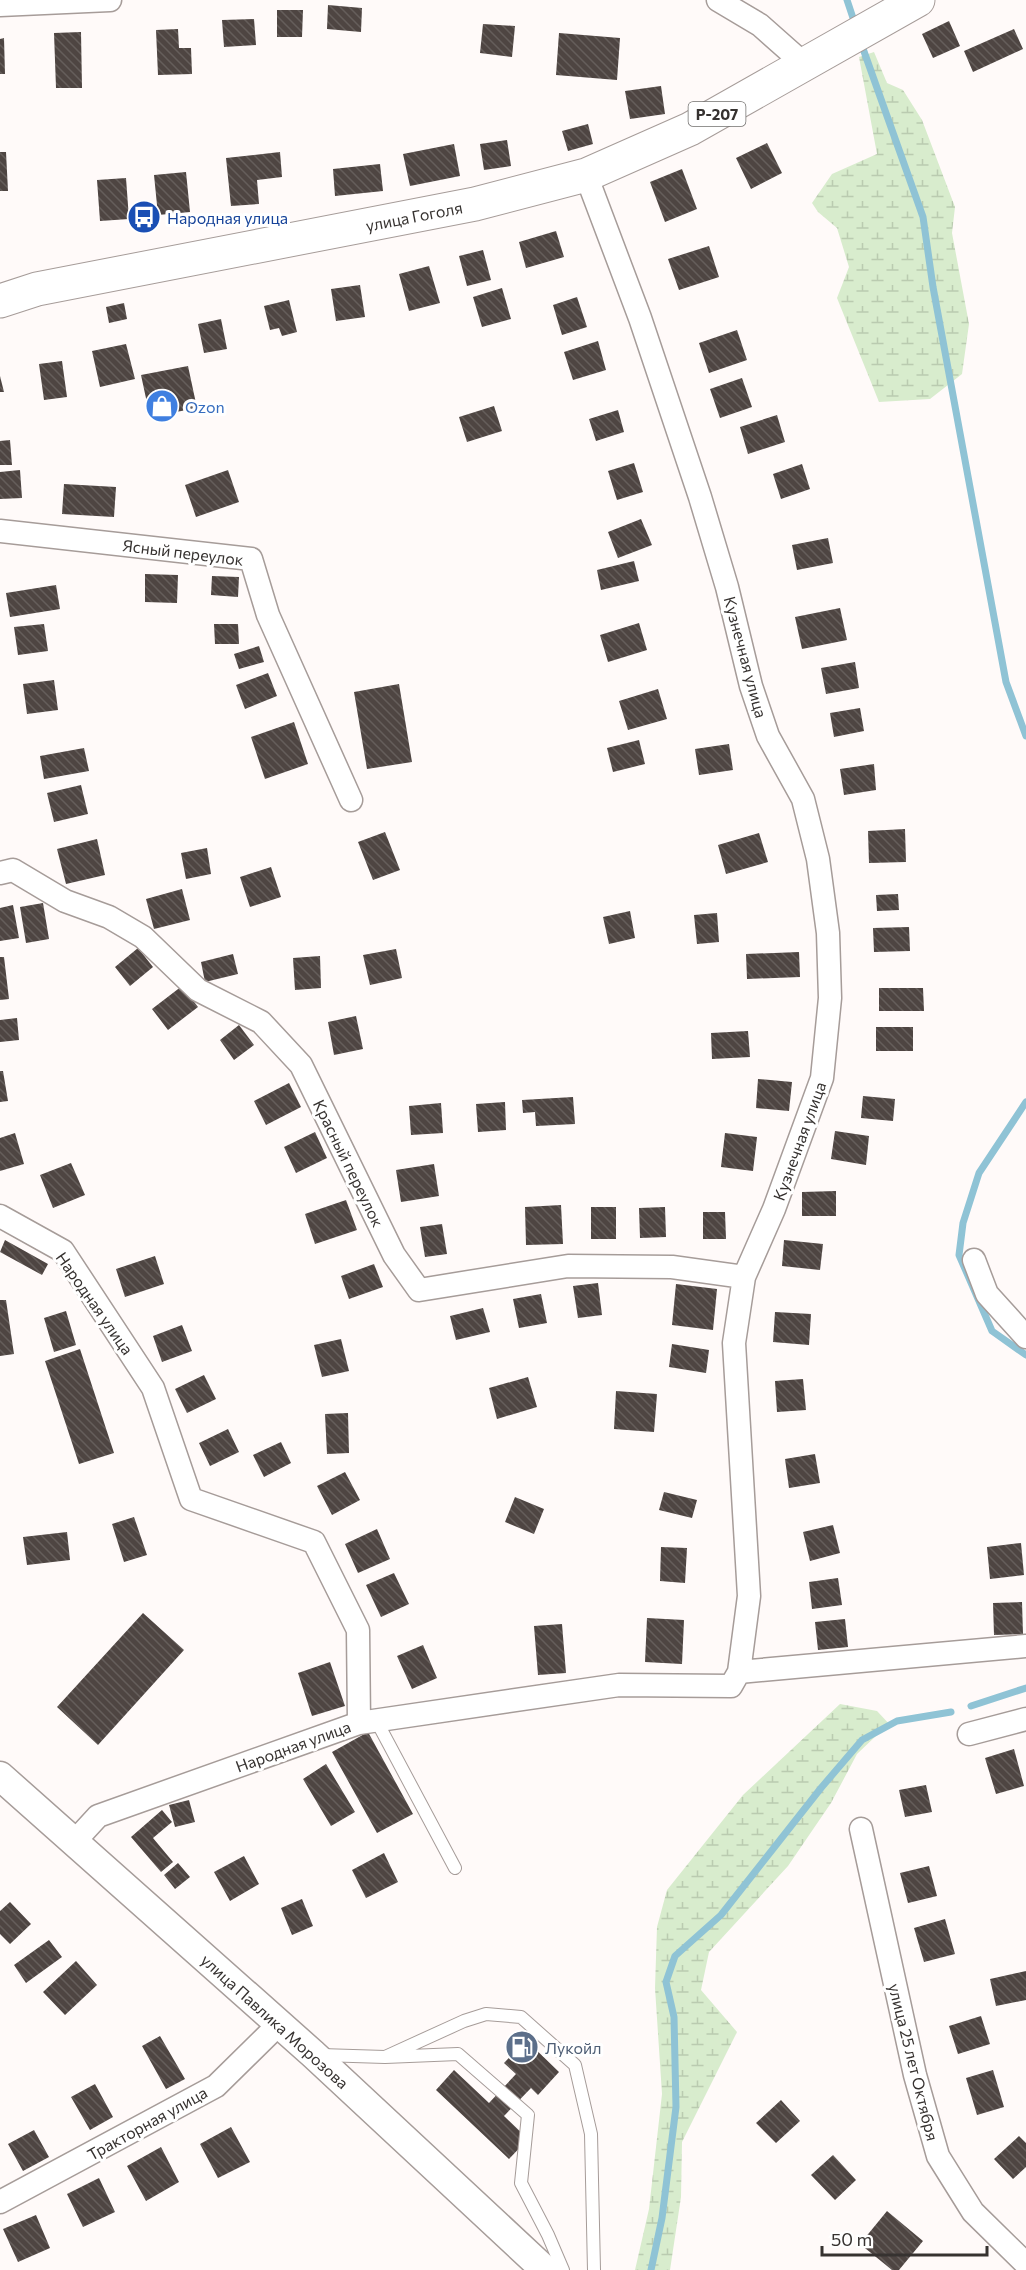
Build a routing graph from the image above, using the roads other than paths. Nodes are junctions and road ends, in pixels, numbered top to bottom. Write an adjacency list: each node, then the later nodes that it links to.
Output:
1 (111, 0): 4 (street)
2 (718, 0): 5 (street)
3 (918, 0): 5 (main road, Р-207)
4 (0, 5)
5 (804, 64): 6 (main road, улица Гоголя / Р-207)
6 (586, 175): 7 (main road, улица Гоголя / Р-207); 13 (street, Кузнечная улица)
7 (0, 301)
8 (0, 531): 9 (street, Ясный переулок)
9 (351, 800)
10 (0, 873): 13 (street, Красный переулок)
11 (0, 1216): 18 (street, Народная улица)
12 (974, 1260): 14 (street)
13 (744, 1277): 16 (street, Кузнечная улица)
14 (1026, 1337)
15 (1026, 1646): 16 (street)
16 (740, 1672): 18 (street)
17 (1026, 1719): 19 (street)
18 (367, 1721): 22 (street, Народная улица); 23 (lane)
19 (969, 1734)
20 (0, 1776): 22 (street, улица Павлика Морозова)
21 (861, 1830): 28 (street, улица 25 лет Октября)
22 (75, 1841): 24 (street, улица Павлика Морозова)
23 (455, 1868)
24 (279, 2024): 25 (street, улица Павлика Морозова); 27 (street, Тракторная улица)
25 (313, 2054): 26 (lane); 29 (street, улица Павлика Морозова)
26 (385, 2057): 30 (lane); 31 (lane)
27 (0, 2202)
28 (1026, 2265)
29 (545, 2270)
30 (563, 2270)
31 (594, 2270)

